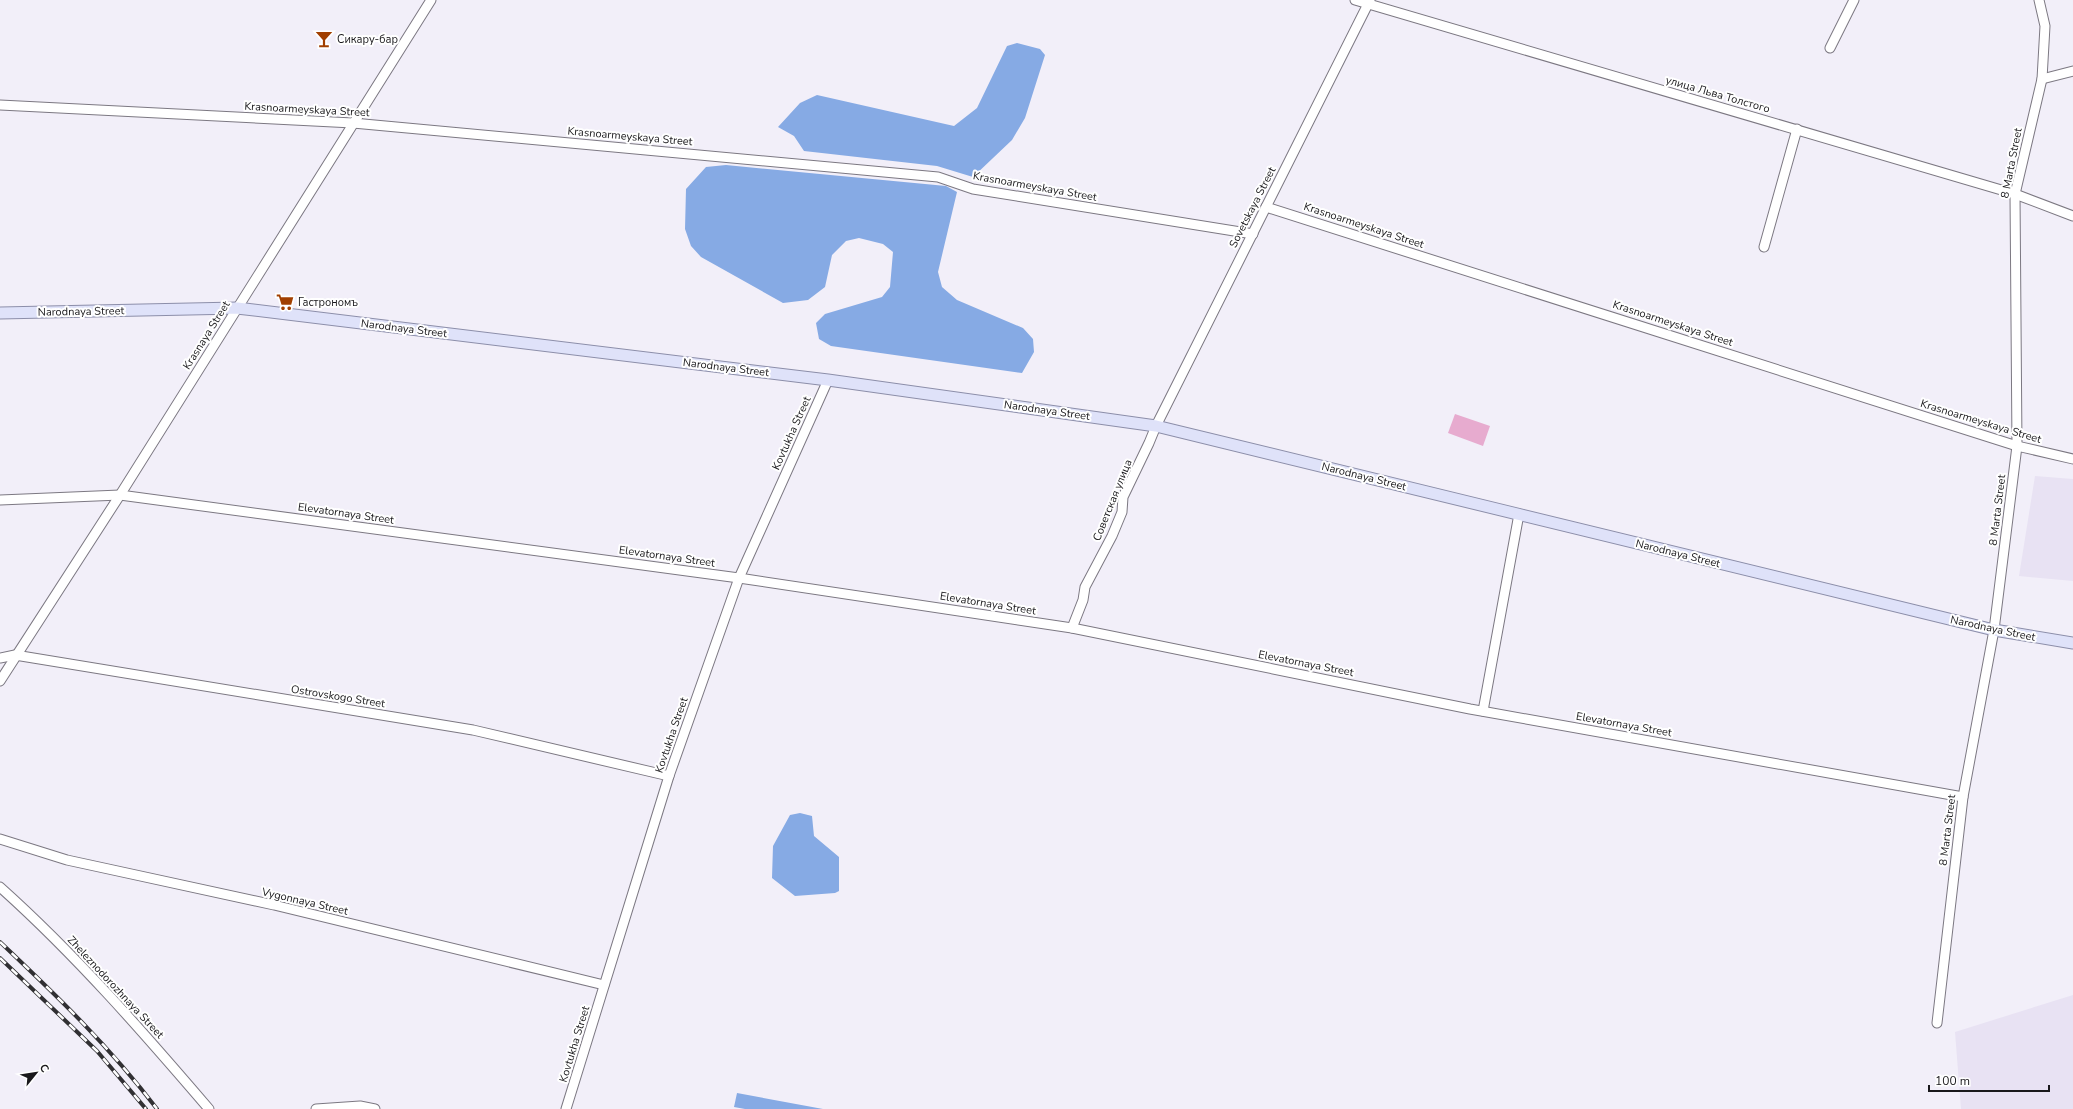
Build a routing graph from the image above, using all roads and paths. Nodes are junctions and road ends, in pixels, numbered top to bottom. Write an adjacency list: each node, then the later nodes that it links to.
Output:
1 (431, 0): 10 (street, Krasnaya Street)
2 (1355, 0): 5 (street, улица Льва Толстого)
3 (1854, 0): 6 (street)
4 (2039, 0): 8 (street, 8 Marta Street)
5 (1370, 2): 11 (street, улица Льва Толстого); 13 (street, Sovetskaya Street)
6 (1830, 48)
7 (2073, 71): 8 (street)
8 (2042, 78): 12 (street, 8 Marta Street)
9 (0, 105): 10 (street, Krasnoarmeyskaya Street)
10 (353, 123): 15 (street, Krasnoarmeyskaya Street); 17 (street, Krasnaya Street)
11 (1797, 130): 12 (street, улица Льва Толстого); 16 (street)
12 (2015, 194): 14 (street, улица Льва Толстого); 21 (street, 8 Marta Street)
13 (1266, 207): 15 (street, Sovetskaya Street); 21 (street, Krasnoarmeyskaya Street)
14 (2073, 216)
15 (1252, 234): 20 (street, Sovetskaya Street)
16 (1764, 247)
17 (237, 308): 18 (main road, Narodnaya Street); 19 (main road, Narodnaya Street); 23 (street, Krasnaya Street)
18 (0, 313)
19 (828, 380): 20 (main road, Narodnaya Street); 26 (street, Kovtukha Street)
20 (1156, 426): 25 (main road, Narodnaya Street); 27 (street, Советская улица)
21 (2017, 446): 22 (street, Krasnoarmeyskaya Street); 28 (street, 8 Marta Street)
22 (2073, 460)
23 (120, 495): 24 (street, Elevatornaya Street); 26 (street, Elevatornaya Street); 30 (street, Krasnaya Street)
24 (0, 500)
25 (1519, 514): 28 (main road, Narodnaya Street); 33 (street)
26 (739, 578): 27 (street, Elevatornaya Street); 34 (street, Kovtukha Street)
27 (1072, 628): 33 (street, Elevatornaya Street)
28 (1994, 630): 29 (main road, Narodnaya Street); 35 (street, 8 Marta Street)
29 (2073, 644)
30 (16, 655): 31 (street, Ostrovskogo Street); 32 (street, Krasnaya Street); 34 (street, Ostrovskogo Street)
31 (0, 658)
32 (0, 681)
33 (1483, 711): 35 (street, Elevatornaya Street)
34 (669, 776): 38 (street, Kovtukha Street)
35 (1963, 797): 39 (street, 8 Marta Street)
36 (0, 839): 38 (street, Vygonnaya Street)
37 (0, 887): 40 (street, Zheleznodorozhnaya Street)
38 (604, 985): 43 (street, Kovtukha Street)
39 (1937, 1023)
40 (209, 1109)
41 (316, 1109): 42 (street)
42 (375, 1109)
43 (566, 1109)

